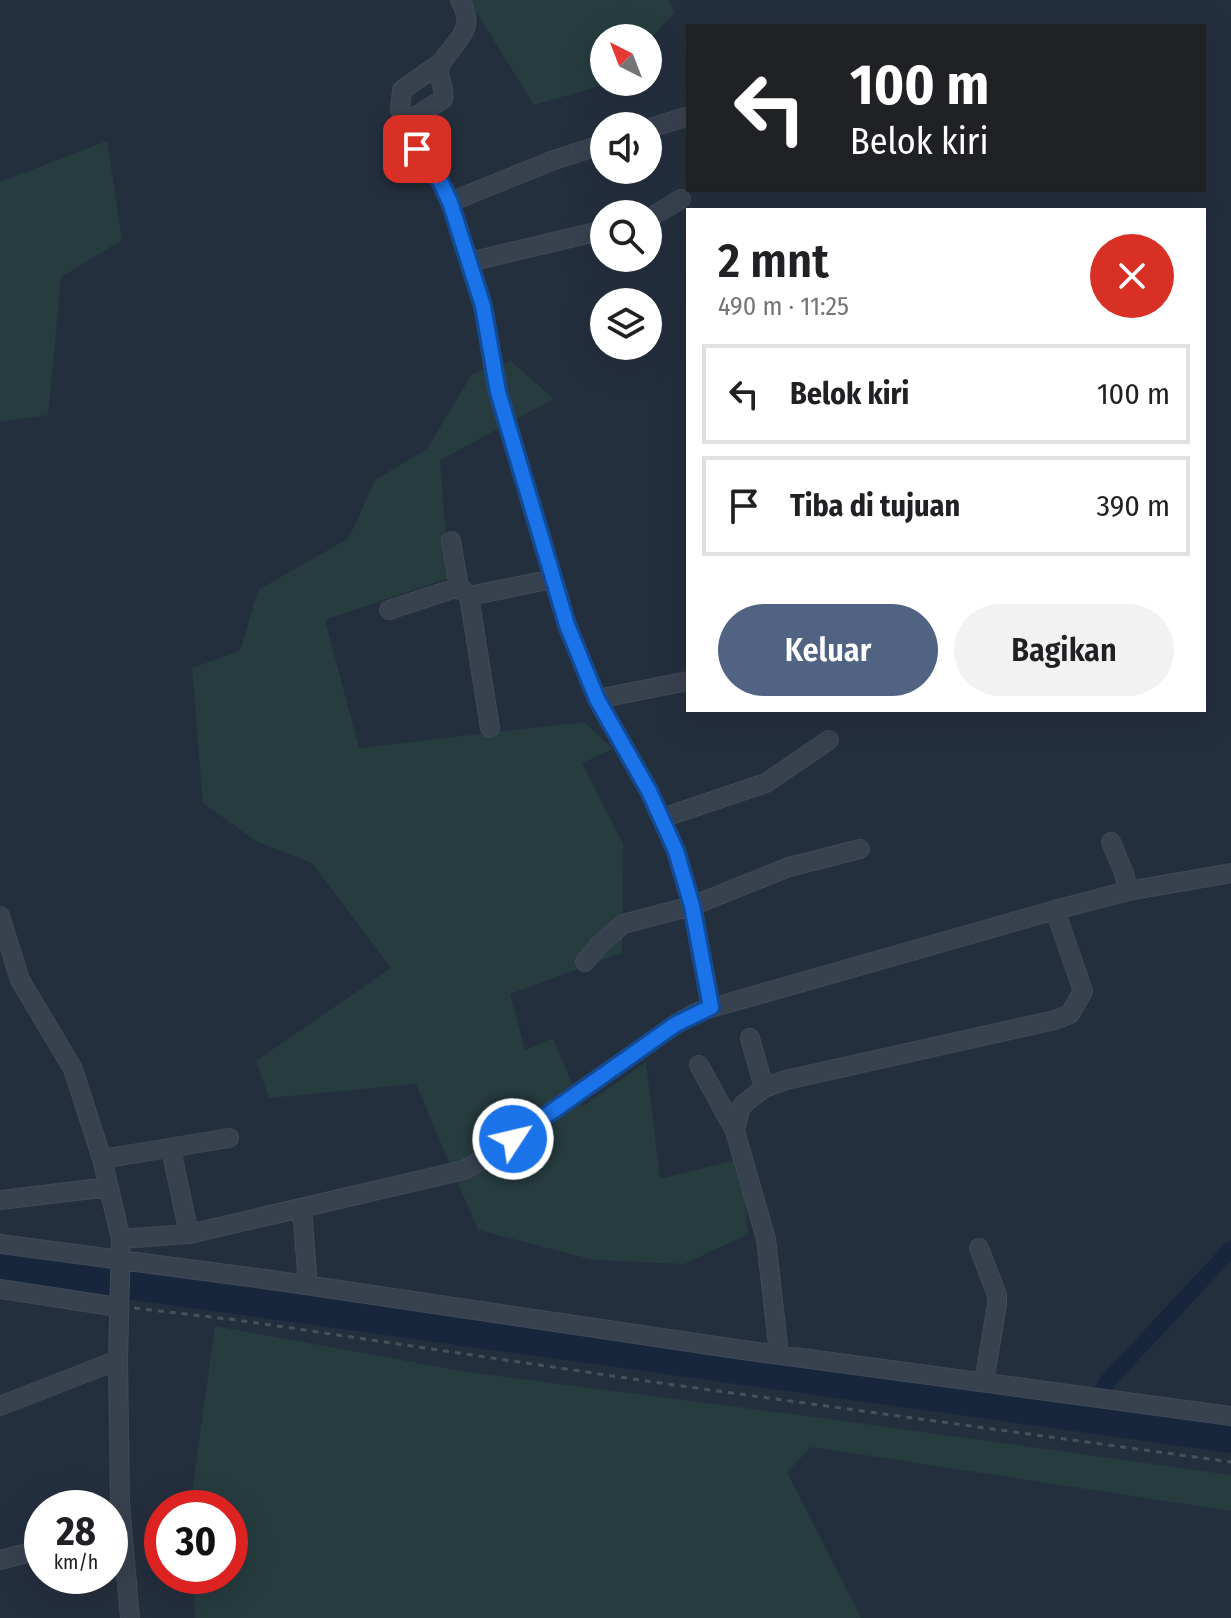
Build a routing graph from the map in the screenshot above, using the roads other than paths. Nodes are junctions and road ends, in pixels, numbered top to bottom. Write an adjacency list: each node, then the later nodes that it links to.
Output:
1 (460, 0): 2 (street)
2 (442, 62): 4 (street); 4 (street)
3 (685, 117): 5 (street)
4 (404, 121): 8 (street)
5 (662, 124)
6 (590, 148): 8 (street)
7 (681, 199): 9 (street)
8 (450, 202): 11 (street)
9 (662, 211)
10 (590, 233): 11 (street)
11 (469, 262): 13 (street)
12 (451, 541): 14 (street)
13 (553, 579): 14 (street); 17 (street)
14 (464, 592): 15 (street); 18 (street)
15 (389, 610)
16 (686, 681): 17 (street)
17 (597, 699): 20 (street)
18 (490, 728)
19 (829, 740): 20 (street)
20 (662, 818): 25 (street)
21 (1111, 842): 24 (street)
22 (860, 849): 25 (street)
23 (1231, 873): 24 (street)
24 (1128, 891): 26 (street)
25 (692, 906): 28 (street); 29 (street)
26 (1055, 910): 29 (street); 32 (street)
27 (0, 916): 36 (street)
28 (585, 962)
29 (711, 1007): 39 (street)
30 (750, 1038): 32 (street)
31 (699, 1065): 33 (street)
32 (764, 1088): 33 (street)
33 (735, 1131): 48 (street)
34 (229, 1138): 35 (street)
35 (171, 1149): 36 (street); 40 (street)
36 (102, 1159): 37 (street)
37 (109, 1187): 38 (street); 41 (street)
38 (0, 1200)
39 (302, 1209): 40 (street); 45 (street)
40 (189, 1234): 41 (street)
41 (121, 1239): 44 (street)
42 (0, 1244): 44 (street)
43 (979, 1248): 50 (street)
44 (121, 1264): 45 (street); 47 (street)
45 (308, 1285): 48 (street)
46 (0, 1289): 47 (street)
47 (118, 1303): 49 (street)
48 (779, 1354): 50 (street)
49 (118, 1360): 51 (street); 55 (street)
50 (984, 1382): 52 (street)
51 (0, 1406)
52 (1231, 1416)
53 (24, 1554): 54 (street)
54 (0, 1560)
55 (130, 1618)

